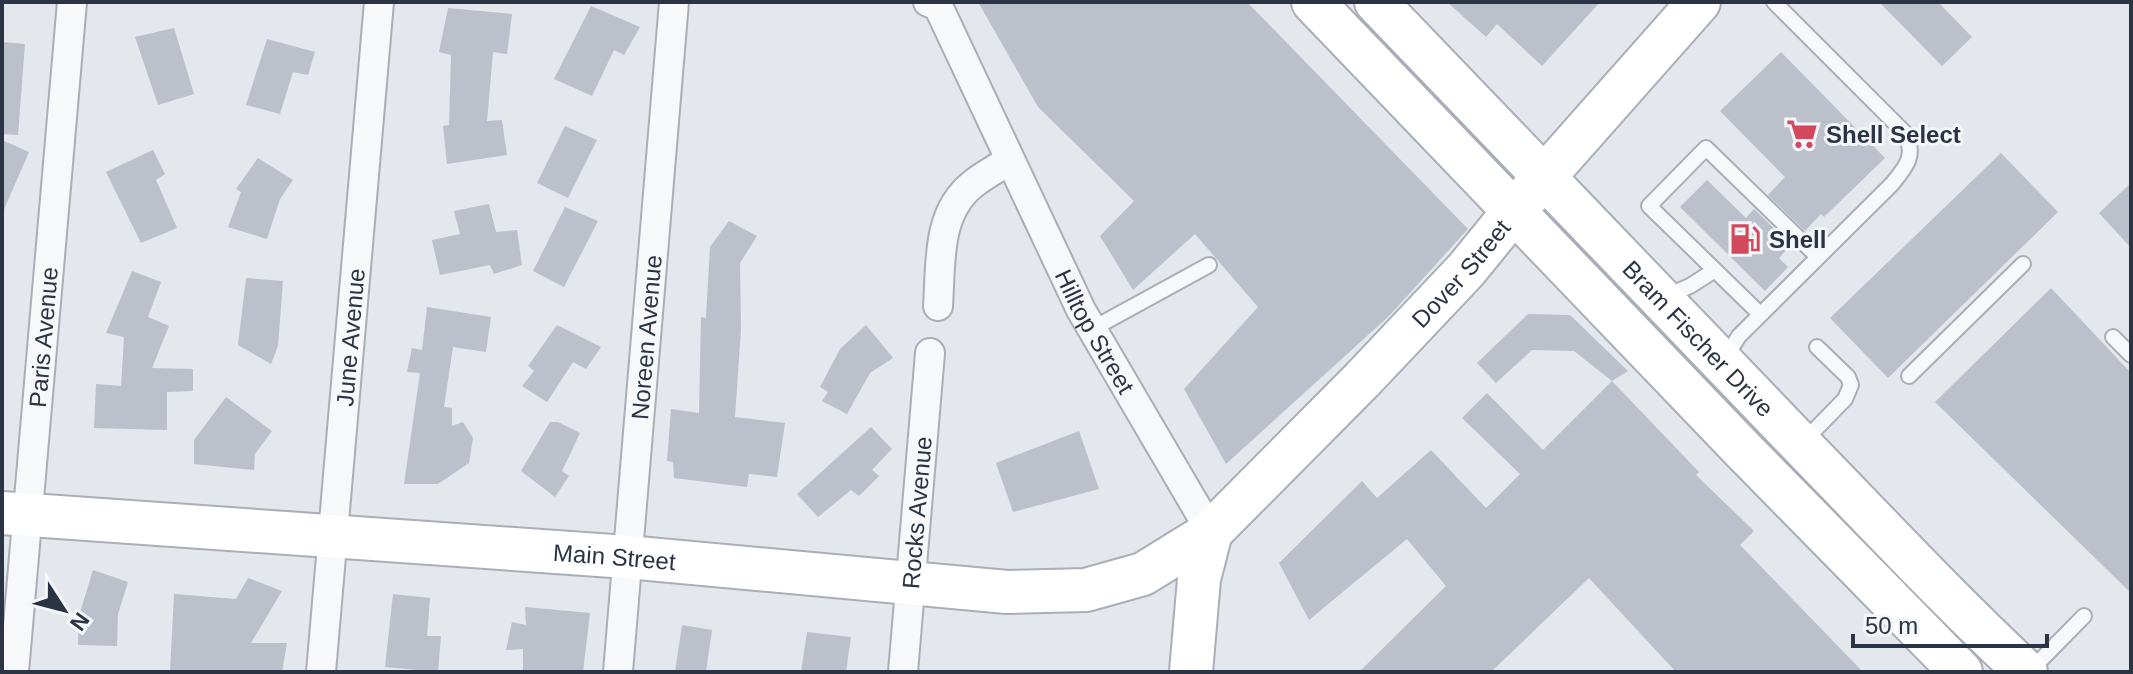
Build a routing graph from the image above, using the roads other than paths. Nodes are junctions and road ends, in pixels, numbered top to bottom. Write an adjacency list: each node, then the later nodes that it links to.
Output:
1 (72, 2): 27 (street, Paris Avenue)
2 (379, 2): 29 (street, June Avenue)
3 (674, 2): 30 (street, Noreen Avenue)
4 (1313, 2): 11 (street, Bram Fischer Drive)
5 (1376, 2): 10 (street, Bram Fischer Drive)
6 (1699, 2): 10 (street, Dover Street)
7 (1774, 2): 12 (lane)
8 (935, 3): 9 (street, Hilltop Street)
9 (1010, 160): 17 (street); 19 (street, Hilltop Street)
10 (1545, 176): 11 (street, Dover Street); 16 (street, Bram Fischer Drive)
11 (1514, 211): 28 (street, Dover Street); 38 (street, Bram Fischer Drive)
12 (1818, 257): 15 (lane); 18 (lane)
13 (2023, 264): 25 (lane)
14 (1209, 265): 19 (lane)
15 (1715, 270): 16 (lane); 18 (lane)
16 (1660, 299): 24 (street, Bram Fischer Drive)
17 (938, 306)
18 (1760, 314): 24 (lane)
19 (1092, 329): 28 (street, Hilltop Street)
20 (2113, 337): 23 (lane)
21 (1817, 347): 26 (lane)
22 (930, 353): 31 (street, Rocks Avenue)
23 (2131, 355)
24 (1722, 364): 26 (street, Bram Fischer Drive)
25 (1909, 376)
26 (1801, 445): 39 (street, Bram Fischer Drive)
27 (15, 514): 29 (street, Main Street); 33 (street, Paris Avenue)
28 (1211, 532): 31 (street, Main Street); 37 (street)
29 (334, 537): 30 (street, Main Street); 34 (street, June Avenue)
30 (627, 557): 31 (street, Main Street); 35 (street, Noreen Avenue)
31 (911, 585): 36 (street, Rocks Avenue)
32 (2084, 616): 39 (lane)
33 (14, 672)
34 (321, 672)
35 (618, 672)
36 (903, 672)
37 (1191, 672)
38 (1961, 672)
39 (2027, 672)

